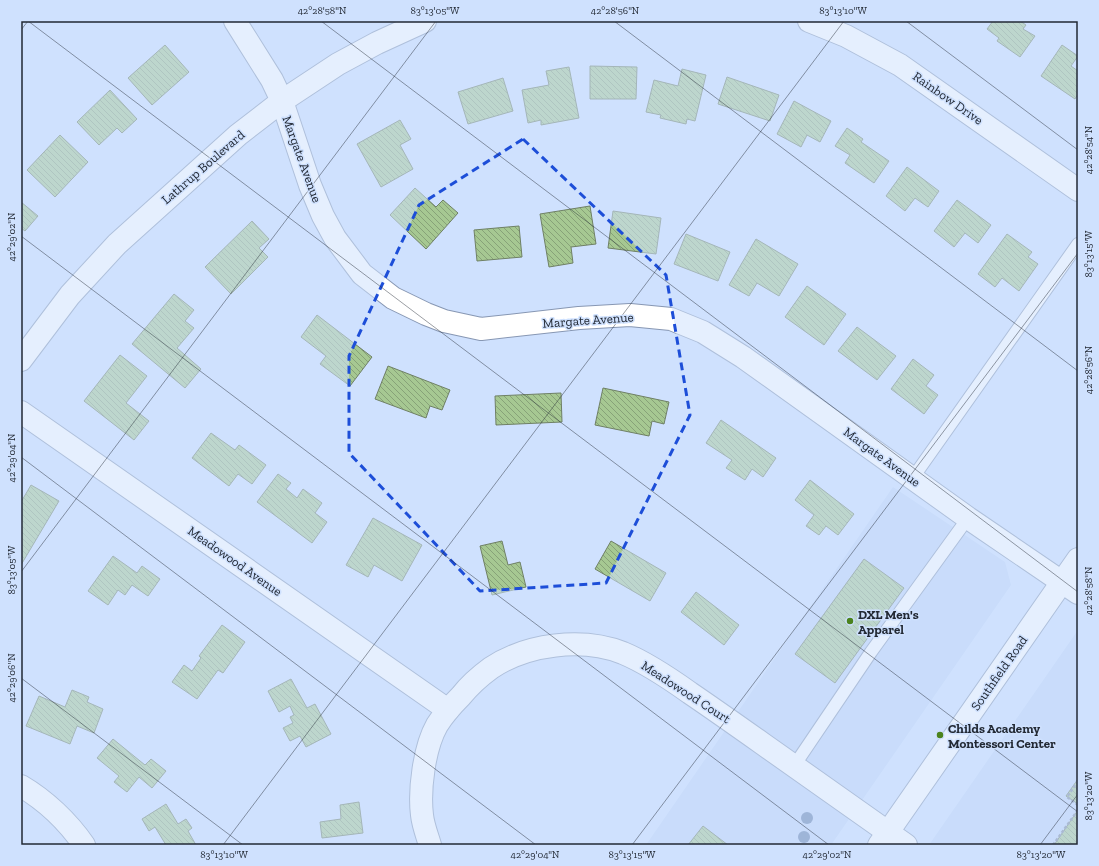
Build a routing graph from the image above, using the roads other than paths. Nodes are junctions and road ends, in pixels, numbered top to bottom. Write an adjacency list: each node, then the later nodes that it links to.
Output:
1 (235, 21): 4 (street, Margate Avenue)
2 (425, 21): 4 (street, Lathrup Boulevard)
3 (809, 21): 5 (street, Rainbow Drive)
4 (282, 101): 7 (street, Lathrup Boulevard); 9 (street, Margate Avenue)
5 (1078, 190)
6 (1078, 244): 9 (lane)
7 (21, 360)
8 (21, 412): 13 (street, Meadowood Avenue)
9 (912, 479): 10 (street, Margate Avenue)
10 (968, 518): 12 (street, Margate Avenue); 14 (lane)
11 (1078, 560): 12 (street, Southfield Road)
12 (1070, 587): 16 (street, Southfield Road)
13 (448, 710): 14 (street, Meadowood Court); 18 (street, Meadowood Court)
14 (794, 766): 16 (street, Meadowood Court)
15 (21, 786): 17 (street)
16 (884, 839): 19 (street, Meadowood Court)
17 (84, 845)
18 (430, 845)
19 (906, 845)

